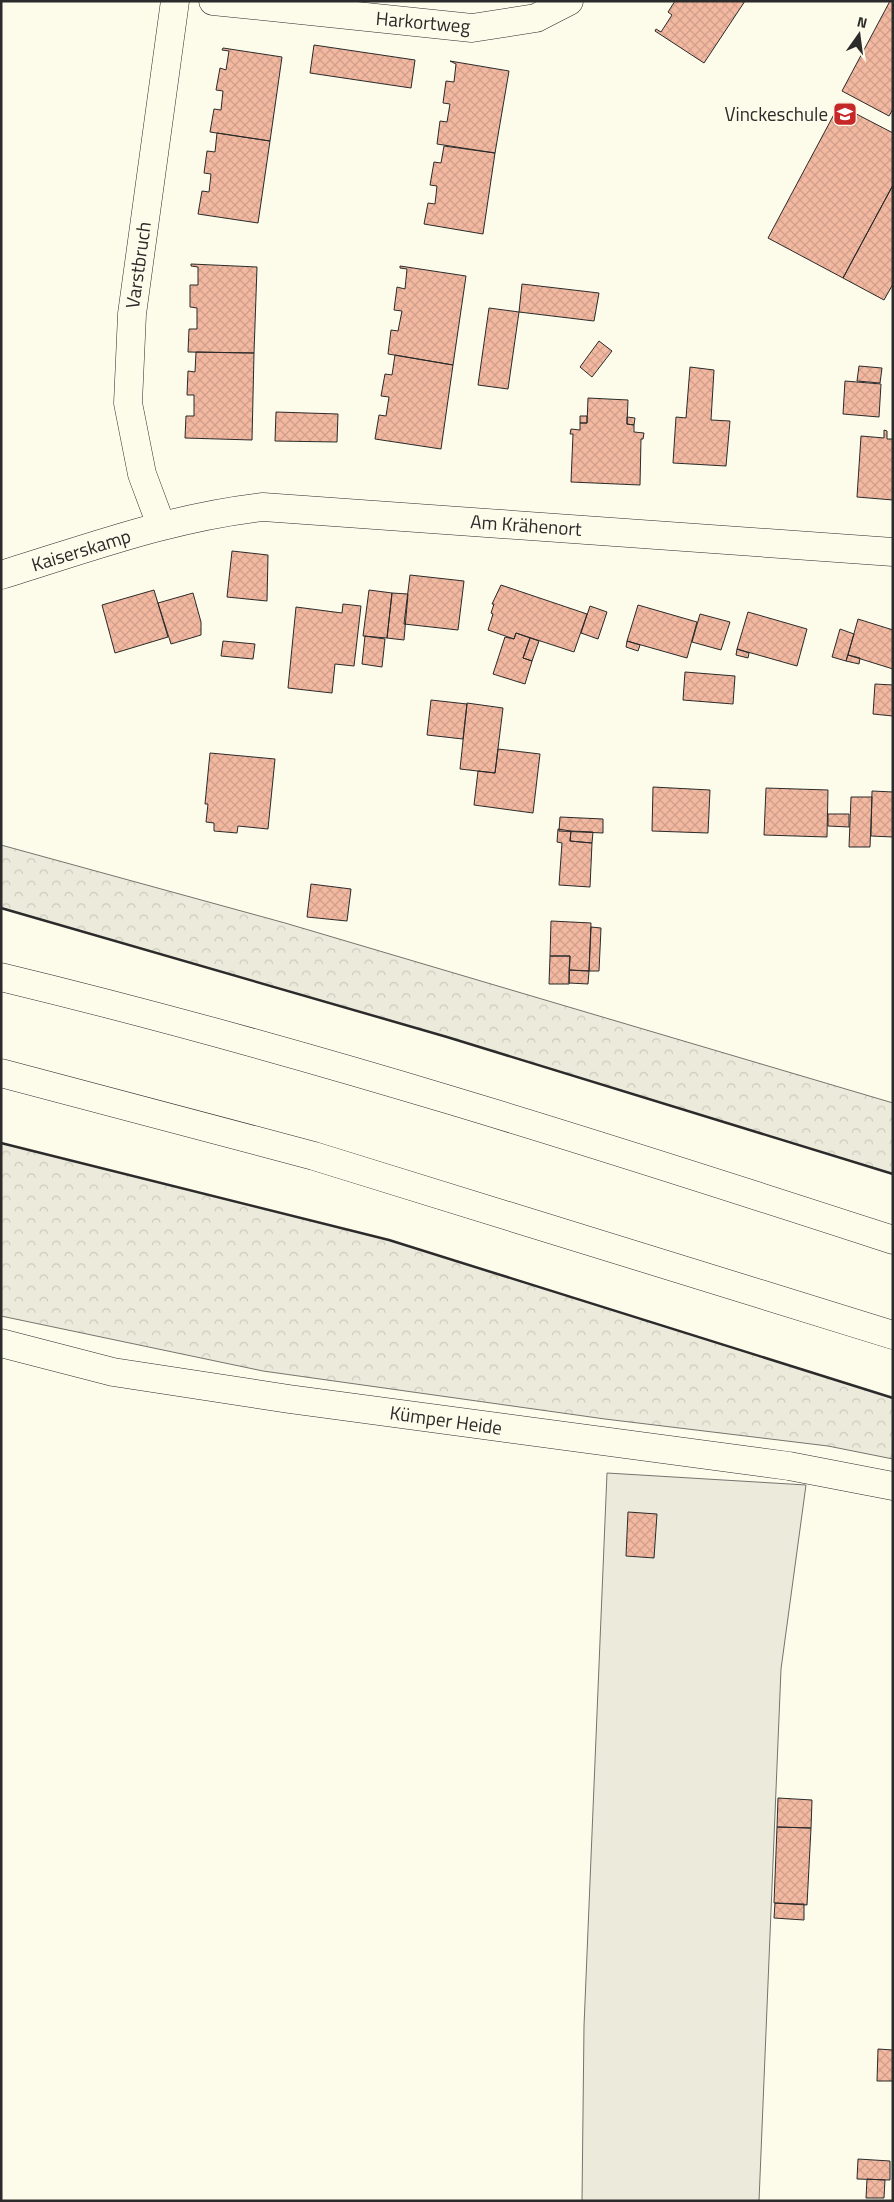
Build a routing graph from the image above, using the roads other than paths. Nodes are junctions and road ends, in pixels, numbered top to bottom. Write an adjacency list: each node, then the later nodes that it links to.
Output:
1 (175, 1): 4 (main road, Varstbruch)
2 (213, 1): 3 (main road, Harkortweg)
3 (568, 1)
4 (161, 526): 5 (main road, Am Krähenort); 6 (main road, Kaiserskamp)
5 (893, 552)
6 (1, 575)
7 (1, 977): 9 (main road)
8 (1, 1073): 10 (main road)
9 (893, 1240)
10 (893, 1335)
11 (1, 1343): 12 (main road, Kümper Heide)
12 (893, 1486)

